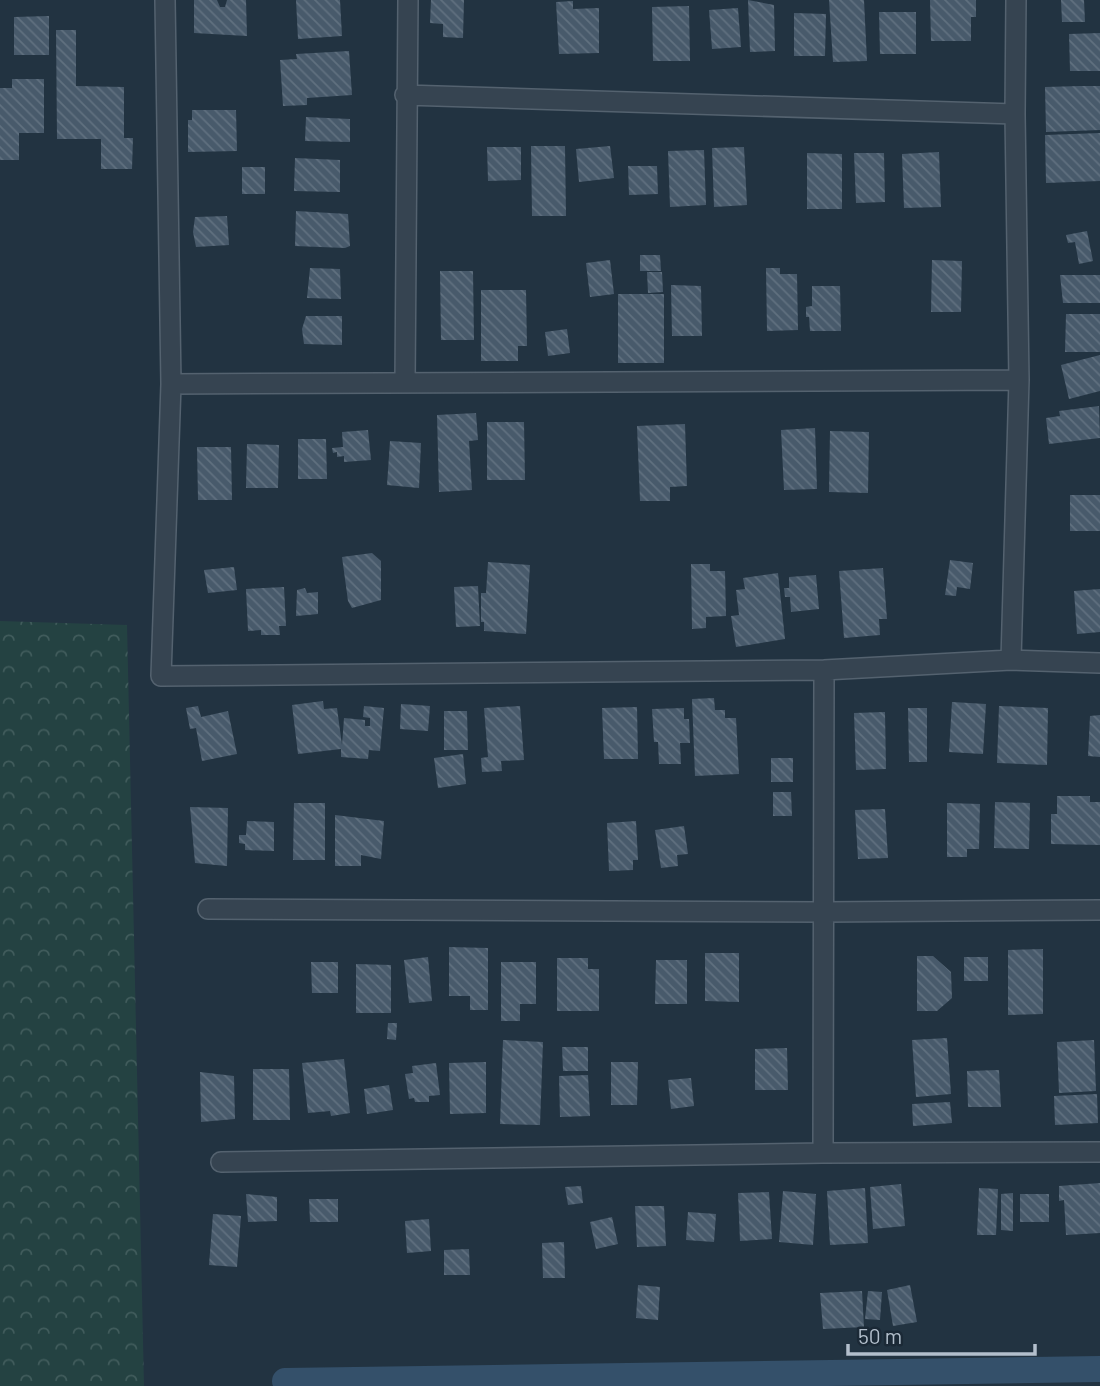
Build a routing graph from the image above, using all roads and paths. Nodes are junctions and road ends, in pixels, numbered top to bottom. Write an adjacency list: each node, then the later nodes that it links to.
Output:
1 (165, 0): 8 (street)
2 (408, 0): 4 (street)
3 (1016, 0): 5 (street)
4 (405, 94): 5 (street); 7 (street)
5 (1015, 114): 6 (street)
6 (1019, 380): 7 (street); 9 (street)
7 (405, 383): 8 (street)
8 (171, 384): 11 (street)
9 (1011, 660): 10 (street); 11 (street)
10 (1100, 663)
11 (824, 670): 14 (street)
12 (208, 909): 14 (street)
13 (1100, 910): 14 (street)
14 (824, 912): 16 (street)
15 (1100, 1152): 16 (street)
16 (823, 1153): 17 (street)
17 (220, 1162)

